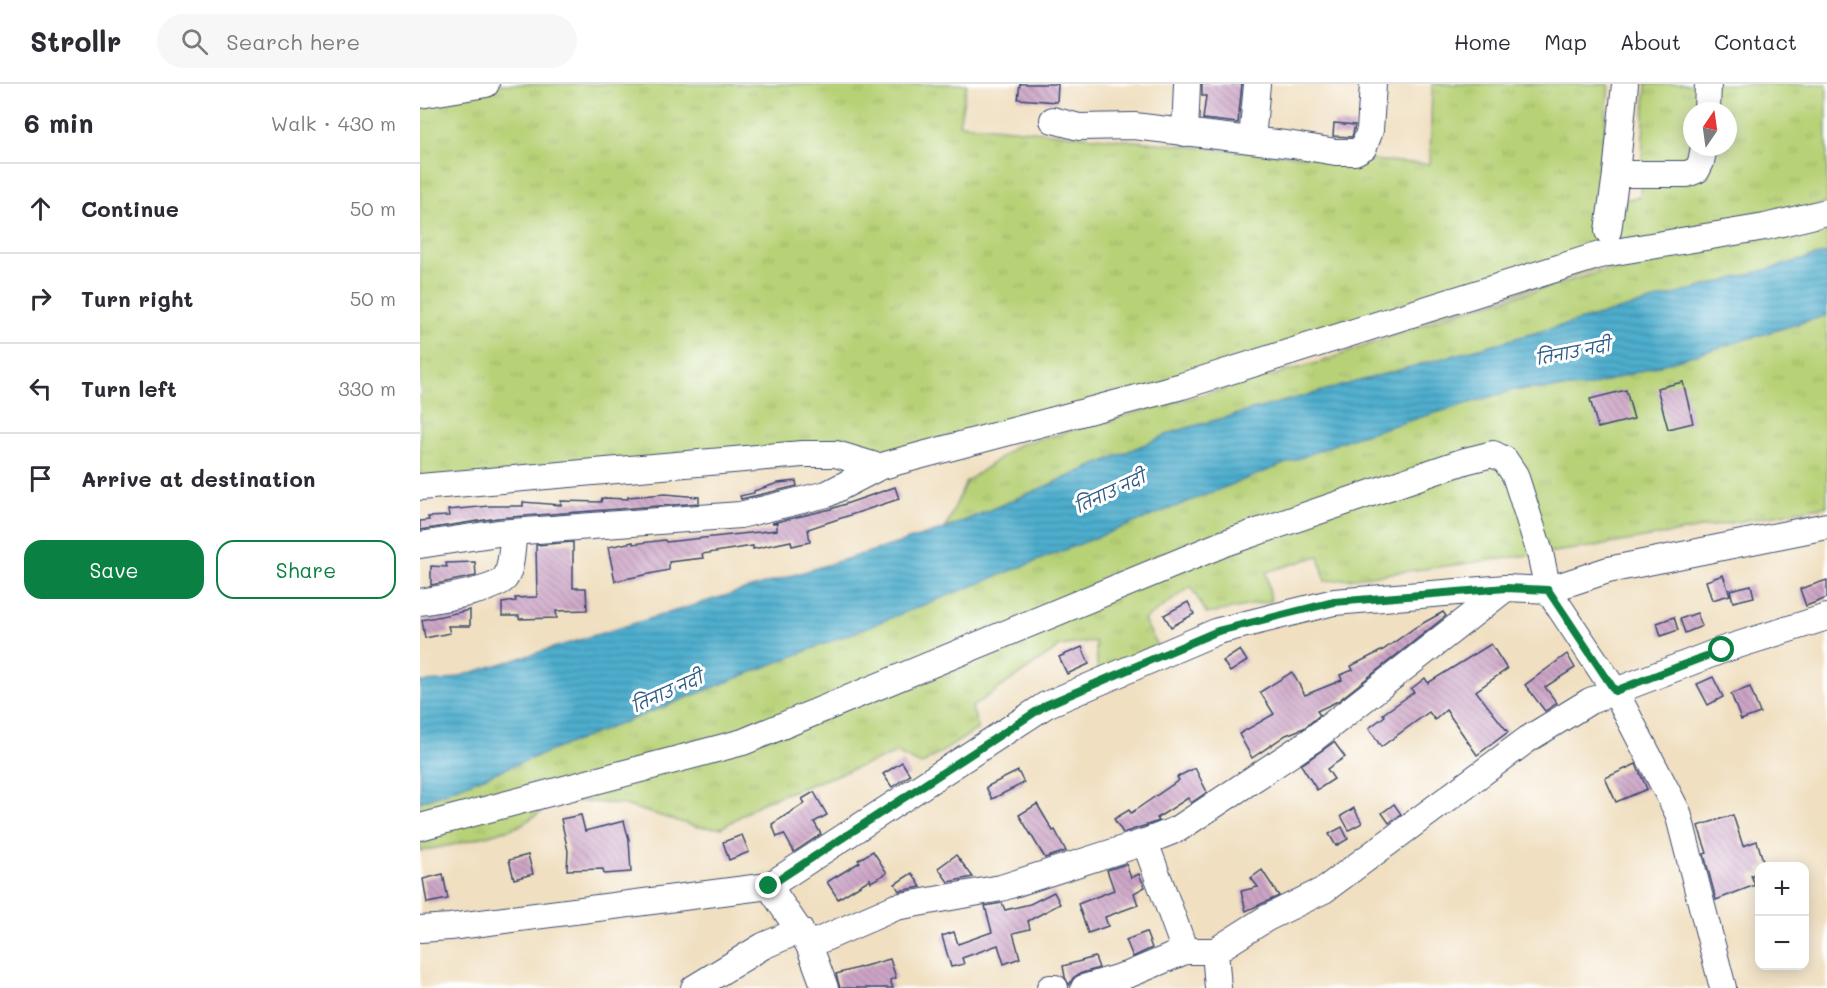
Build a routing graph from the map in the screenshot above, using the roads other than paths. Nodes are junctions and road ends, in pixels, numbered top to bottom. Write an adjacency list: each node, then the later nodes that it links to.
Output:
1 (486, 84): 7 (street)
2 (1187, 84): 10 (street)
3 (1257, 84): 11 (street)
4 (1373, 84): 11 (street)
5 (1625, 84): 13 (street)
6 (1708, 84): 8 (street)
7 (420, 95)
8 (1707, 102)
9 (1053, 120): 10 (street)
10 (1185, 133): 11 (street)
11 (1252, 140)
12 (1702, 156): 13 (street)
13 (1616, 174): 15 (street)
14 (1827, 212): 16 (street)
15 (1608, 231)
16 (879, 467): 17 (street); 19 (street)
17 (420, 488)
18 (1827, 526): 22 (street)
19 (514, 532): 20 (street); 23 (street)
20 (420, 545)
21 (1506, 588): 22 (street); 27 (street); 28 (street)
22 (1548, 590): 25 (street); 26 (street)
23 (420, 602)
24 (1827, 617): 25 (street)
25 (1615, 691): 32 (street); 39 (street)
26 (420, 827)
27 (1145, 842): 30 (street); 31 (street)
28 (769, 886): 29 (street); 30 (street)
29 (420, 929)
30 (804, 937): 33 (street); 34 (street)
31 (1185, 951): 32 (street); 37 (street)
32 (1215, 951): 38 (street)
33 (694, 988)
34 (825, 988)
35 (1050, 988): 36 (street)
36 (1055, 988)
37 (1084, 988)
38 (1218, 988)
39 (1723, 988)

